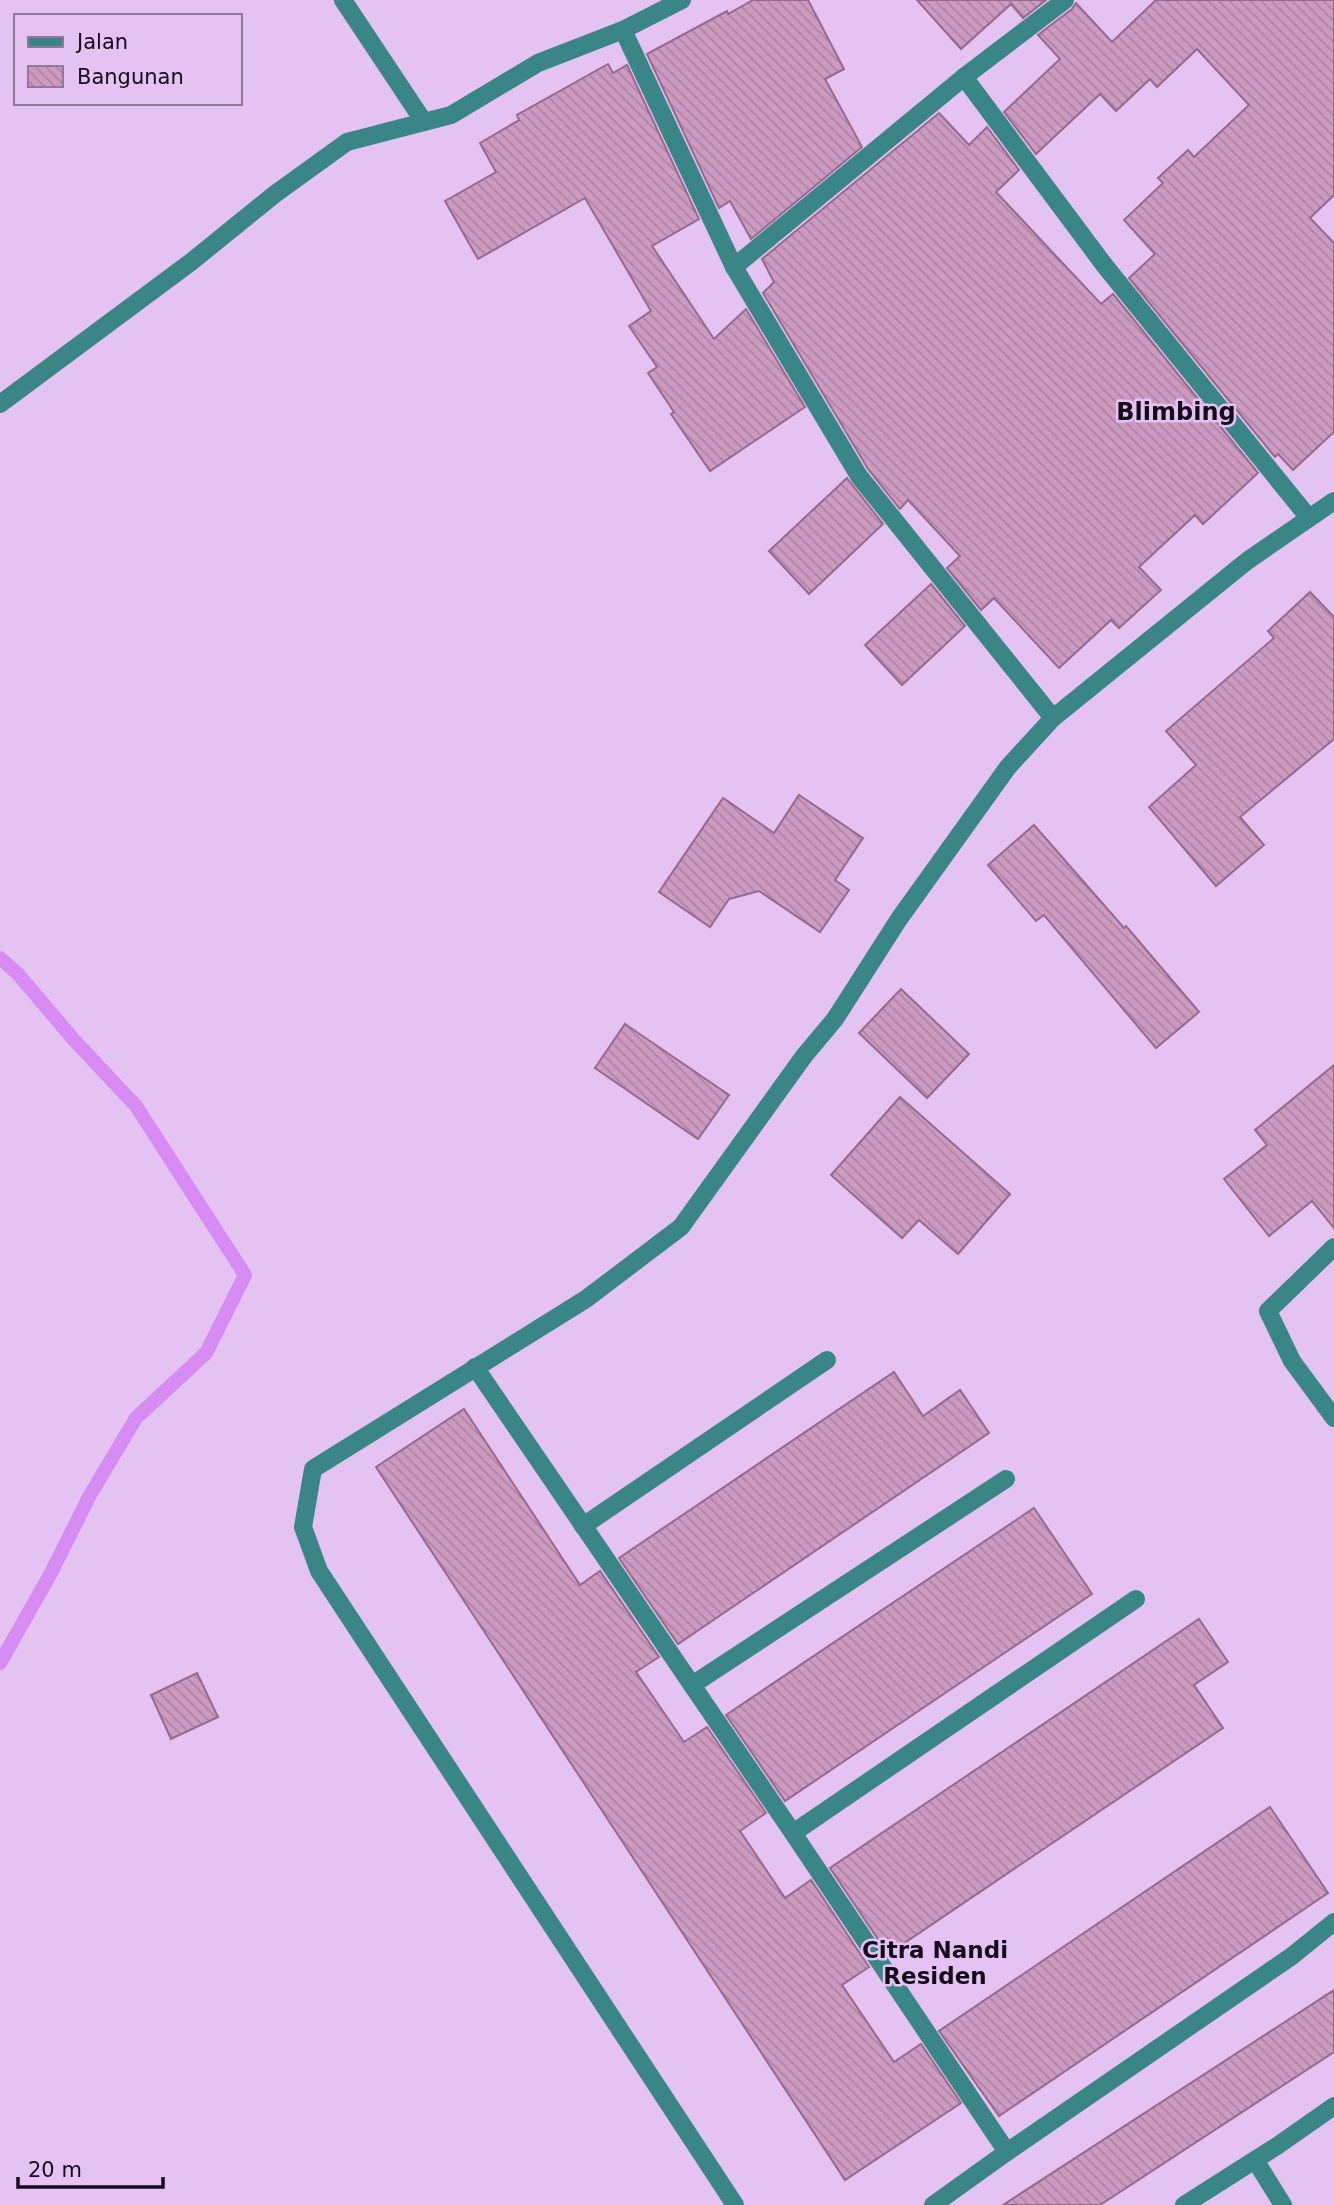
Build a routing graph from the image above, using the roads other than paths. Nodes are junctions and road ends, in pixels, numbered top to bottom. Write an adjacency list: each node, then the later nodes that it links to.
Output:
1 (343, 0): 6 (street)
2 (682, 0): 4 (street)
3 (1065, 0): 5 (street)
4 (623, 30): 6 (street); 7 (street)
5 (964, 77): 7 (street); 10 (street)
6 (425, 122): 8 (street)
7 (734, 267): 11 (street)
8 (0, 404)
9 (1334, 502): 10 (street)
10 (1309, 518): 11 (street)
11 (1053, 718): 14 (street)
12 (1334, 1247): 15 (street)
13 (827, 1360): 17 (street)
14 (475, 1367): 17 (street); 25 (street)
15 (1334, 1419)
16 (1006, 1479): 19 (street)
17 (583, 1526): 19 (street)
18 (1136, 1599): 20 (street)
19 (692, 1685): 20 (street)
20 (793, 1833): 23 (street)
21 (1334, 1922): 23 (street)
22 (1334, 2106): 24 (street)
23 (1007, 2152): 26 (street)
24 (1255, 2160): 27 (street); 28 (street)
25 (735, 2205)
26 (933, 2205)
27 (1184, 2205)
28 (1283, 2205)

